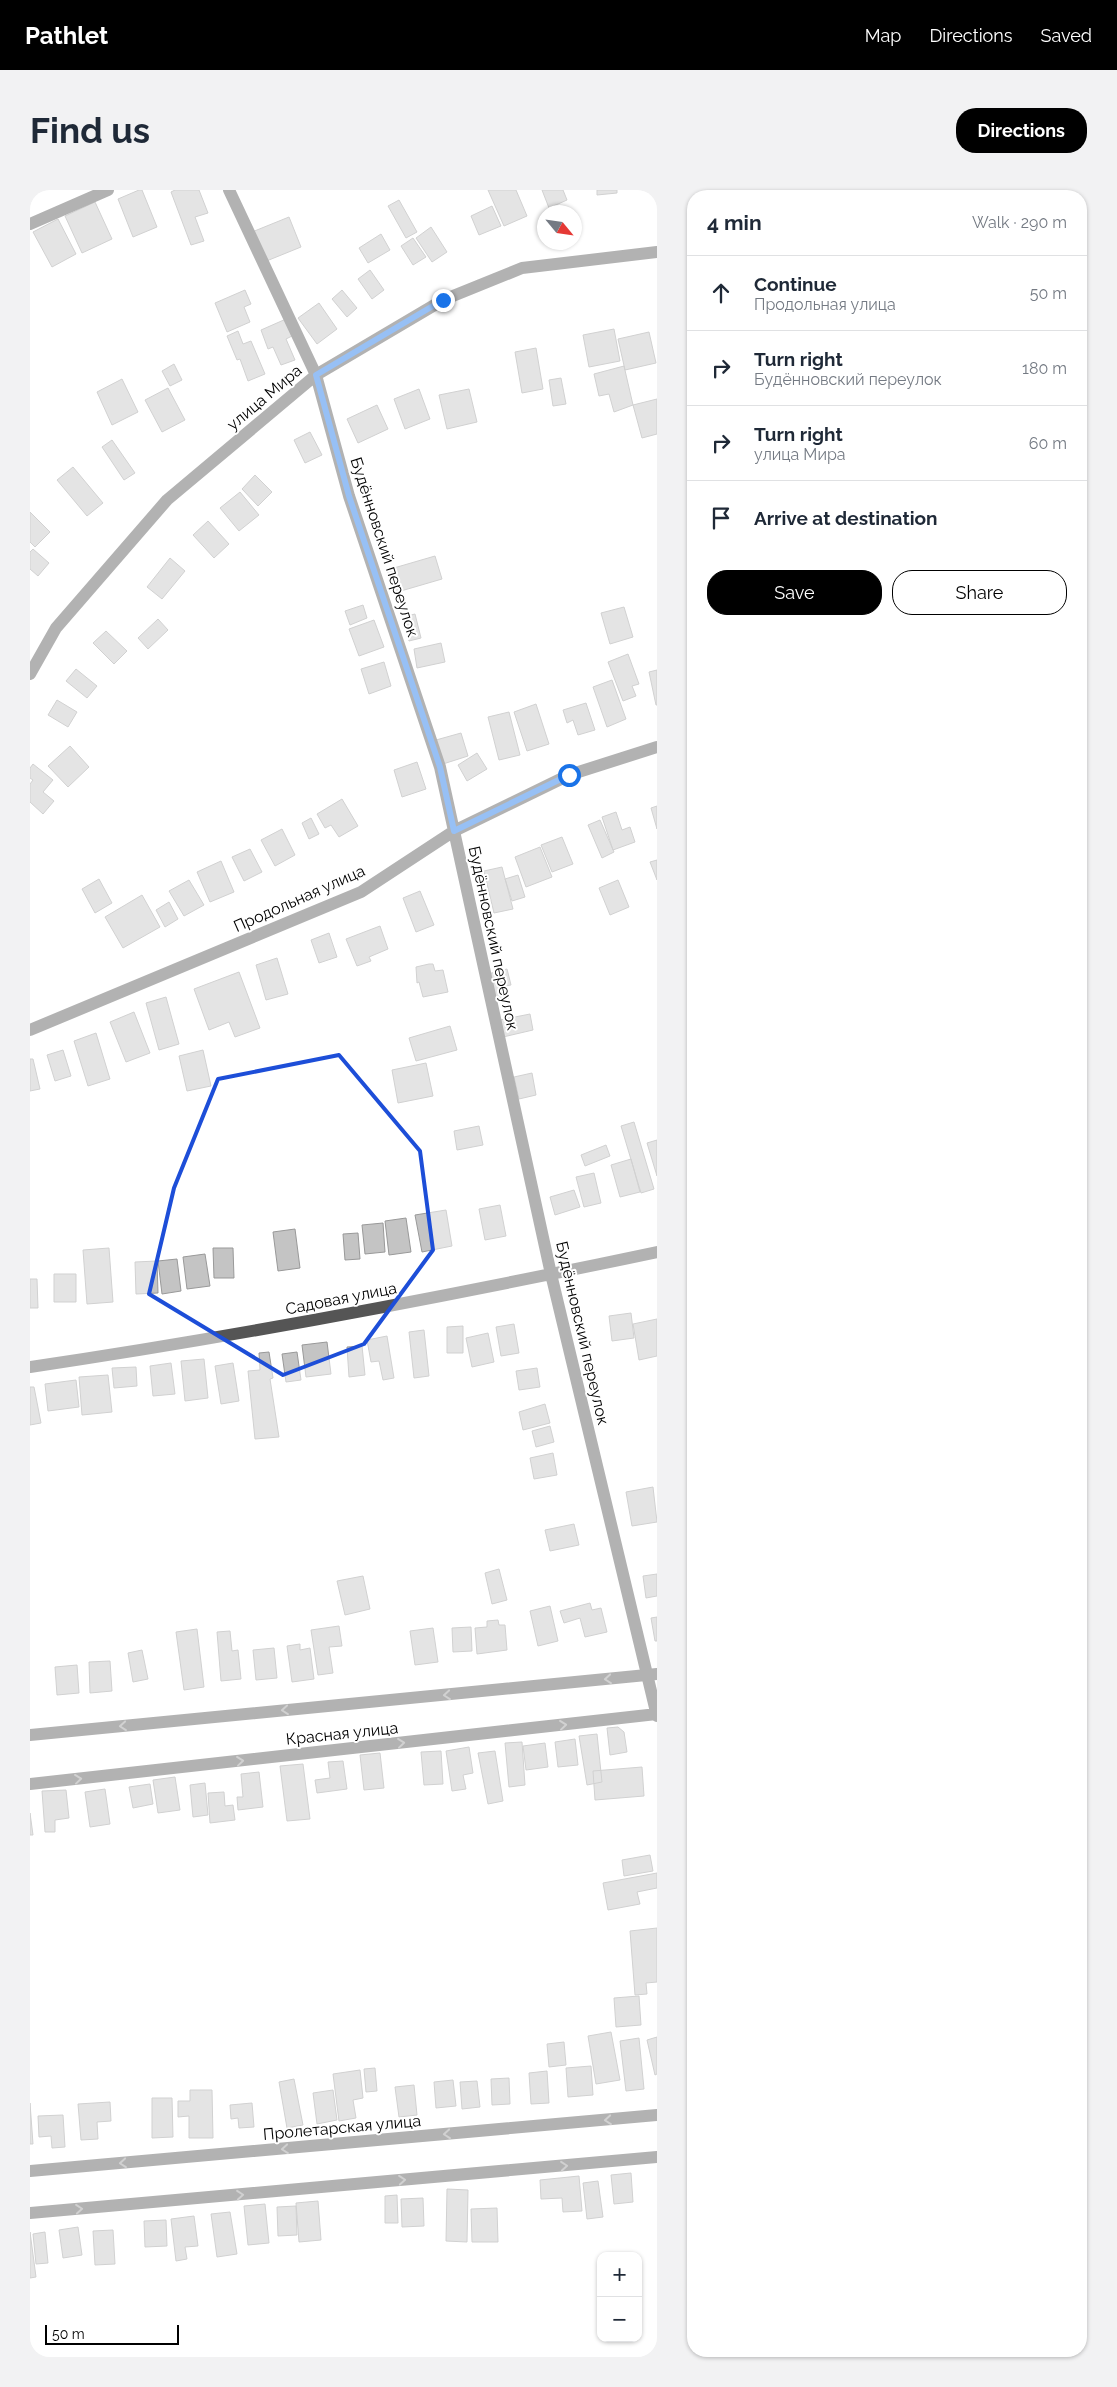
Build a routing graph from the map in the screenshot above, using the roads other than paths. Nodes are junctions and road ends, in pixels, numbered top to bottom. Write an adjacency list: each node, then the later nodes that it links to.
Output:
1 (108, 190): 3 (street)
2 (229, 190): 5 (street, Будённовский переулок)
3 (30, 224)
4 (657, 252): 5 (street, улица Мира)
5 (316, 375): 6 (street, улица Мира); 8 (street, Будённовский переулок)
6 (30, 674)
7 (657, 747): 8 (street, Продольная улица)
8 (454, 831): 9 (street, Продольная улица); 11 (street, Будённовский переулок)
9 (30, 1030)
10 (657, 1252): 11 (street, Садовая улица)
11 (551, 1274): 12 (street, Садовая улица); 13 (street, Будённовский переулок)
12 (30, 1367)
13 (652, 1675): 14 (street, Будённовский переулок); 15 (street, Красная улица, one-way to 15)
14 (657, 1715): 16 (street, Красная улица, one-way to 14)
15 (30, 1735)
16 (30, 1784)
17 (657, 2115): 19 (street, Пролетарская улица, one-way to 19)
18 (657, 2157): 20 (street, one-way to 18)
19 (30, 2172)
20 (30, 2213)

